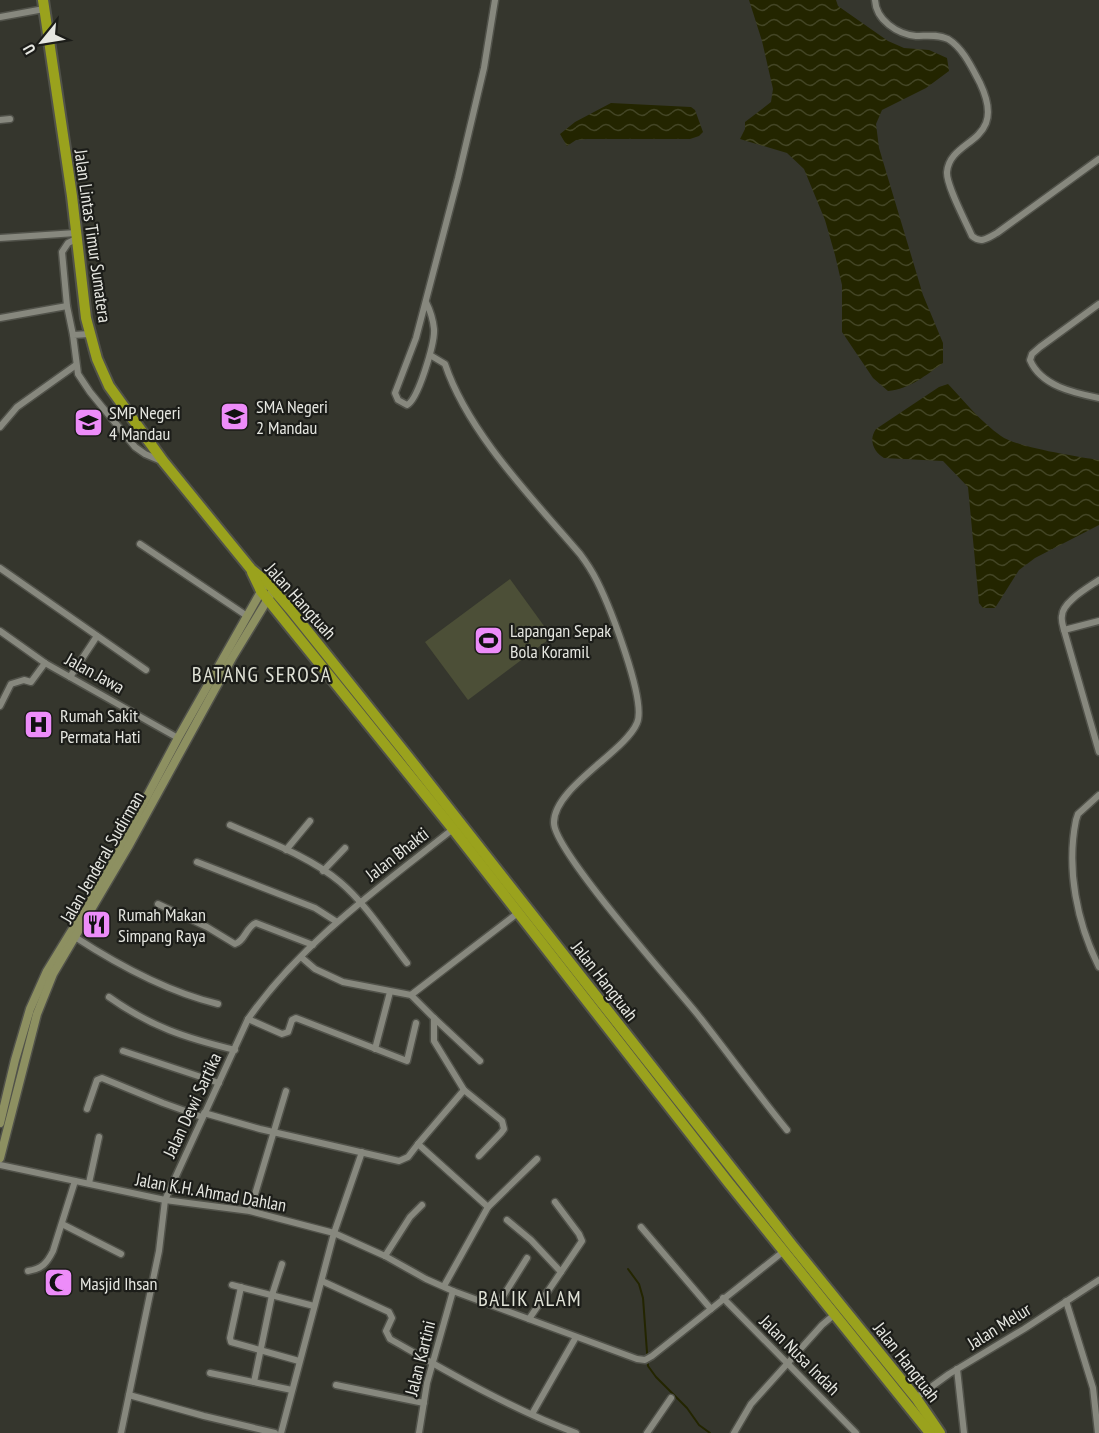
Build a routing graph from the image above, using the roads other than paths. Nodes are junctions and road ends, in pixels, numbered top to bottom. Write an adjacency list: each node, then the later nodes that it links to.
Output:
1 (495, 0): 10 (street)
2 (875, 0): 7 (street)
3 (44, 5): 4 (street); 8 (highway, Jalan Lintas Timur Sumatera)
4 (0, 17)
5 (10, 119): 6 (street)
6 (0, 120)
7 (1099, 159)
8 (76, 236): 9 (street); 12 (street); 14 (highway, Jalan Lintas Timur Sumatera)
9 (0, 238)
10 (426, 302): 16 (street); 16 (street)
11 (1099, 304): 18 (street)
12 (67, 306): 13 (street); 15 (street)
13 (0, 318)
14 (89, 334): 15 (street); 20 (highway, Jalan Lintas Timur Sumatera)
15 (73, 335): 17 (street)
16 (430, 356): 74 (street)
17 (76, 365): 19 (street); 20 (street)
18 (1099, 398)
19 (0, 427)
20 (163, 461): 23 (highway, Jalan Lintas Timur Sumatera)
21 (140, 544): 26 (street)
22 (0, 568): 30 (street)
23 (251, 569): 25 (highway, Jalan Hangtuah)
24 (1099, 580): 28 (street)
25 (267, 590): 26 (street, Jalan Jenderal Sudirman); 35 (street, Jalan Jenderal Sudirman); 38 (highway, Jalan Hangtuah)
26 (247, 616): 35 (street, Jalan Jenderal Sudirman)
27 (1099, 621): 28 (street)
28 (1064, 630): 37 (street)
29 (0, 631): 31 (street, Jalan Jawa)
30 (97, 636): 32 (street); 33 (street)
31 (45, 663): 33 (street, Jalan Jawa); 34 (street)
32 (146, 670)
33 (70, 677): 36 (street, Jalan Jawa)
34 (0, 706)
35 (200, 710): 36 (street, Jalan Jenderal Sudirman); 51 (street, Jalan Jenderal Sudirman)
36 (178, 738): 63 (street, Jalan Jenderal Sudirman)
37 (1099, 752)
38 (402, 758): 42 (highway, Jalan Hangtuah); 85 (highway, Jalan Hangtuah)
39 (1099, 795): 55 (street)
40 (310, 820): 44 (street)
41 (230, 825): 44 (street)
42 (453, 829): 47 (street, Jalan Bhakti); 49 (highway, Jalan Hangtuah)
43 (345, 848): 46 (street)
44 (286, 850): 46 (street)
45 (197, 862): 50 (street)
46 (323, 871): 47 (street)
47 (360, 902): 50 (street, Jalan Dewi Sartika); 54 (street)
48 (158, 904): 52 (street)
49 (519, 912): 57 (street); 85 (highway, Jalan Hangtuah)
50 (337, 922): 52 (street, Jalan Dewi Sartika)
51 (75, 937): 59 (street); 63 (street, Jalan Jenderal Sudirman)
52 (312, 945): 53 (street, Jalan Dewi Sartika)
53 (300, 957): 56 (street); 61 (street, Jalan Dewi Sartika)
54 (407, 963)
55 (1099, 968)
56 (390, 992): 57 (street); 64 (street)
57 (411, 995): 60 (street)
58 (110, 997): 65 (street)
59 (218, 1004)
60 (434, 1018): 67 (street); 69 (street)
61 (248, 1019): 64 (street); 65 (street, Jalan Dewi Sartika)
62 (416, 1023): 64 (street)
63 (30, 1025): 73 (street, Jalan Jenderal Sudirman); 80 (street, Jalan Jenderal Sudirman)
64 (375, 1049)
65 (235, 1050): 68 (street, Jalan Dewi Sartika)
66 (123, 1051): 68 (street)
67 (480, 1061)
68 (219, 1083): 72 (street, Jalan Dewi Sartika)
69 (464, 1090): 77 (street); 79 (street)
70 (286, 1091): 75 (street)
71 (87, 1109): 72 (street)
72 (203, 1115): 75 (street); 86 (street, Jalan Dewi Sartika)
73 (0, 1123)
74 (787, 1130)
75 (273, 1132): 78 (street); 90 (street)
76 (99, 1137): 84 (street)
77 (418, 1144): 78 (street); 89 (street)
78 (362, 1152): 94 (street)
79 (479, 1156)
80 (0, 1158)
81 (537, 1159): 89 (street)
82 (0, 1165): 83 (street, Jalan K.H. Ahmad Dahlan)
83 (75, 1181): 84 (street, Jalan K.H. Ahmad Dahlan); 92 (street)
84 (89, 1183): 86 (street, Jalan K.H. Ahmad Dahlan)
85 (747, 1197): 95 (highway, Jalan Hangtuah); 128 (highway, Jalan Hangtuah)
86 (165, 1200): 90 (street, Jalan K.H. Ahmad Dahlan); 126 (street, Jalan Dewi Sartika)
87 (555, 1203): 101 (street)
88 (422, 1205): 97 (street)
89 (488, 1207): 105 (street)
90 (250, 1211): 94 (street, Jalan K.H. Ahmad Dahlan)
91 (507, 1220): 101 (street)
92 (62, 1224): 96 (street); 100 (street)
93 (641, 1227): 113 (street)
94 (334, 1233): 97 (street, Jalan K.H. Ahmad Dahlan); 103 (street)
95 (784, 1251): 109 (street); 114 (highway, Jalan Hangtuah)
96 (121, 1254)
97 (385, 1256): 105 (street, Jalan K.H. Ahmad Dahlan)
98 (527, 1258): 112 (street)
99 (282, 1264): 108 (street)
100 (28, 1271)
101 (561, 1272): 115 (street)
102 (1099, 1280): 110 (street, Jalan Melur)
103 (322, 1281): 111 (street); 120 (street)
104 (232, 1285): 106 (street)
105 (444, 1286): 107 (street, Jalan K.H. Ahmad Dahlan)
106 (241, 1287): 108 (street); 117 (street)
107 (453, 1290): 112 (street, Jalan K.H. Ahmad Dahlan); 120 (street, Jalan Kartini)
108 (272, 1295): 111 (street); 117 (street)
109 (723, 1298): 113 (street); 119 (street, Jalan Nusa Indah)
110 (1066, 1301): 121 (street, Jalan Melur); 142 (street)
111 (314, 1306): 118 (street)
112 (497, 1306): 115 (street, Jalan K.H. Ahmad Dahlan)
113 (711, 1309): 116 (street, Jalan K.H. Ahmad Dahlan)
114 (835, 1314): 119 (street); 139 (highway, Jalan Hangtuah)
115 (529, 1319): 116 (street, Jalan K.H. Ahmad Dahlan)
116 (576, 1337): 130 (street)
117 (261, 1351): 118 (street); 123 (street)
118 (299, 1361): 125 (street)
119 (788, 1363): 137 (street); 138 (street, Jalan Nusa Indah)
120 (433, 1364): 129 (street, Jalan Kartini); 130 (street)
121 (957, 1369): 128 (street, Jalan Melur); 141 (street)
122 (210, 1373): 123 (street)
123 (254, 1382): 125 (street)
124 (336, 1385): 129 (street)
125 (292, 1390): 133 (street)
126 (129, 1395): 131 (street, Jalan Dewi Sartika); 132 (street)
127 (671, 1398): 136 (street)
128 (916, 1398): 140 (highway, Jalan Hangtuah)
129 (424, 1403): 134 (street, Jalan Kartini)
130 (532, 1414): 135 (street)
131 (121, 1433)
132 (275, 1433)
133 (281, 1433)
134 (419, 1433)
135 (576, 1433)
136 (647, 1433)
137 (734, 1433)
138 (856, 1433)
139 (930, 1433)
140 (940, 1433)
141 (964, 1433)
142 (1098, 1433)

